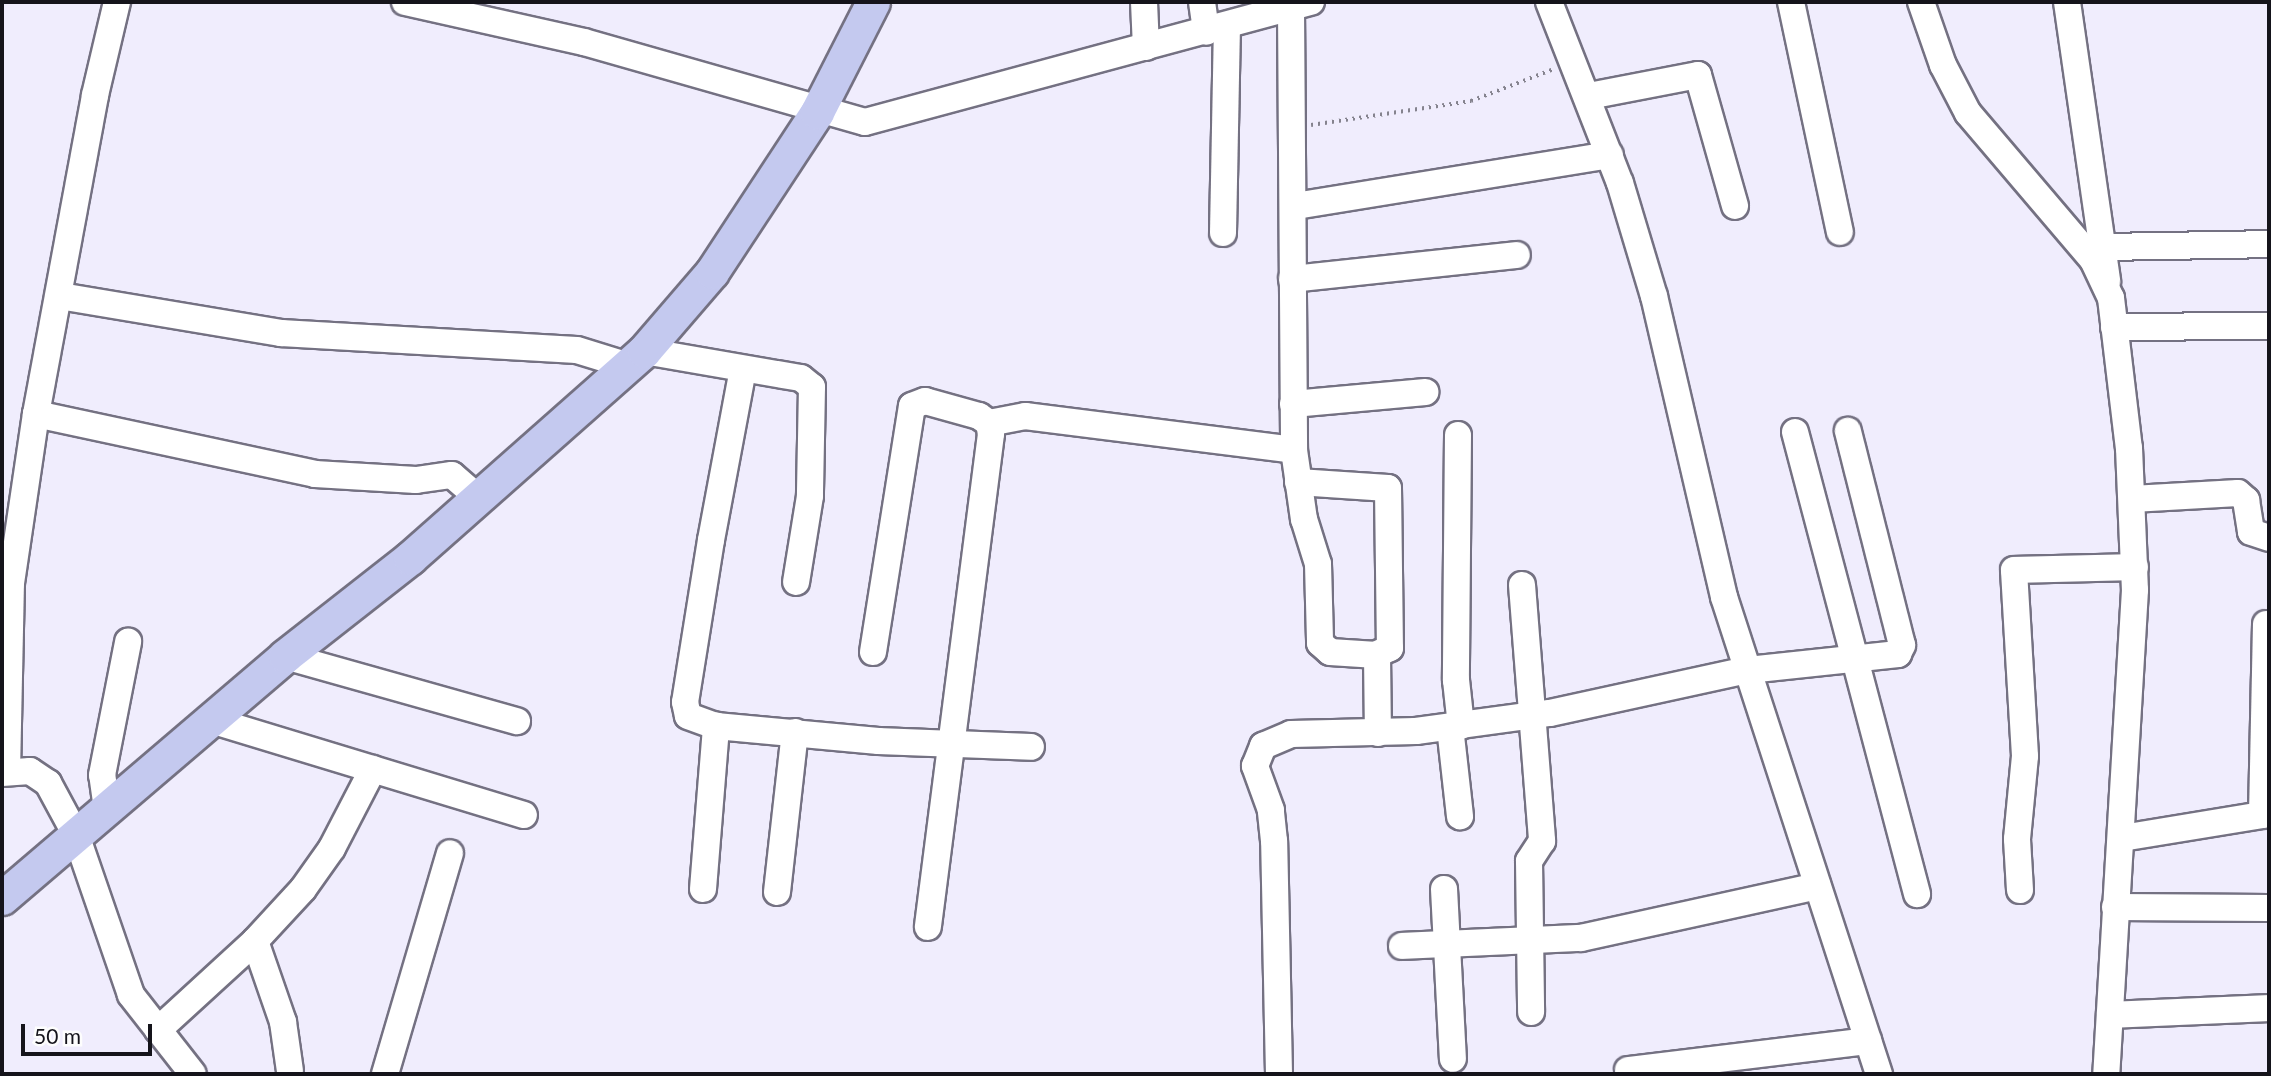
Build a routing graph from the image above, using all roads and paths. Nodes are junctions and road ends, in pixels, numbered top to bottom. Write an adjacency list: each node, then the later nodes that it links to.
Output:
1 (117, 2): 27 (street)
2 (405, 2): 15 (street)
3 (873, 2): 15 (main road)
4 (1144, 2): 12 (street)
5 (1202, 2): 11 (street)
6 (1549, 2): 13 (street)
7 (1791, 2): 20 (street)
8 (1922, 2): 26 (street)
9 (2067, 2): 23 (street)
10 (1301, 5): 11 (street); 16 (street)
11 (1217, 29): 12 (street); 21 (street)
12 (1146, 47): 15 (street)
13 (1575, 61): 14 (street); 16 (path)
14 (1589, 96): 17 (street); 19 (street)
15 (817, 112): 30 (main road)
16 (1293, 127): 18 (street)
17 (1611, 155): 18 (street); 53 (street)
18 (1295, 206): 25 (street)
19 (1735, 206)
20 (1840, 232)
21 (1223, 233)
22 (2269, 244): 23 (street)
23 (2104, 247): 26 (street)
24 (1517, 255): 25 (street)
25 (1292, 279): 33 (street)
26 (2107, 282): 29 (street)
27 (60, 296): 30 (street); 34 (street)
28 (2269, 326): 29 (street)
29 (2114, 327): 42 (street)
30 (637, 359): 31 (street); 41 (main road)
31 (743, 369): 45 (street); 57 (street)
32 (1425, 392): 33 (street)
33 (1293, 404): 39 (street)
34 (36, 414): 41 (street); 64 (street)
35 (989, 423): 39 (street); 49 (street); 61 (street)
36 (1849, 431): 52 (street)
37 (1795, 432): 52 (street)
38 (1458, 435): 58 (street)
39 (1294, 450): 40 (street)
40 (1298, 482): 50 (street); 50 (street)
41 (476, 496): 51 (main road)
42 (2132, 499): 43 (street); 44 (street)
43 (2269, 538)
44 (2135, 567): 70 (street); 75 (street)
45 (796, 582)
46 (1522, 585): 54 (street)
47 (2266, 624): 66 (street)
48 (128, 642): 65 (street)
49 (873, 652)
50 (1377, 654): 60 (street)
51 (285, 656): 55 (main road); 56 (street)
52 (1856, 659): 53 (street); 77 (street)
53 (1748, 670): 54 (street); 72 (street)
54 (1531, 716): 58 (street); 83 (street)
55 (211, 720): 63 (street); 65 (main road)
56 (517, 721)
57 (716, 726): 59 (street); 73 (street)
58 (1455, 727): 60 (street); 68 (street)
59 (795, 733): 61 (street); 76 (street)
60 (1378, 733): 96 (street)
61 (950, 744): 62 (street); 81 (street)
62 (1031, 747)
63 (373, 769): 67 (street); 82 (street)
64 (4, 773): 69 (street)
65 (107, 808): 69 (main road)
66 (2266, 814): 70 (street)
67 (524, 815)
68 (1460, 816)
69 (76, 835): 78 (main road); 89 (street)
70 (2122, 838): 79 (street)
71 (450, 853): 95 (street)
72 (1817, 886): 83 (street); 90 (street)
73 (703, 889)
74 (1444, 889): 84 (street)
75 (2020, 890)
76 (777, 892)
77 (1917, 894)
78 (2, 898)
79 (2115, 908): 80 (street); 88 (street)
80 (2269, 908)
81 (928, 927)
82 (255, 941): 89 (street); 93 (street)
83 (1531, 942): 84 (street); 87 (street)
84 (1447, 945): 85 (street); 91 (street)
85 (1402, 946)
86 (2269, 1007): 88 (street)
87 (1531, 1012)
88 (2110, 1015): 98 (street)
89 (158, 1030): 94 (street)
90 (1868, 1041): 92 (street); 97 (street)
91 (1453, 1059)
92 (1628, 1070)
93 (290, 1071)
94 (193, 1074)
95 (385, 1074)
96 (1279, 1074)
97 (1880, 1074)
98 (2106, 1074)

